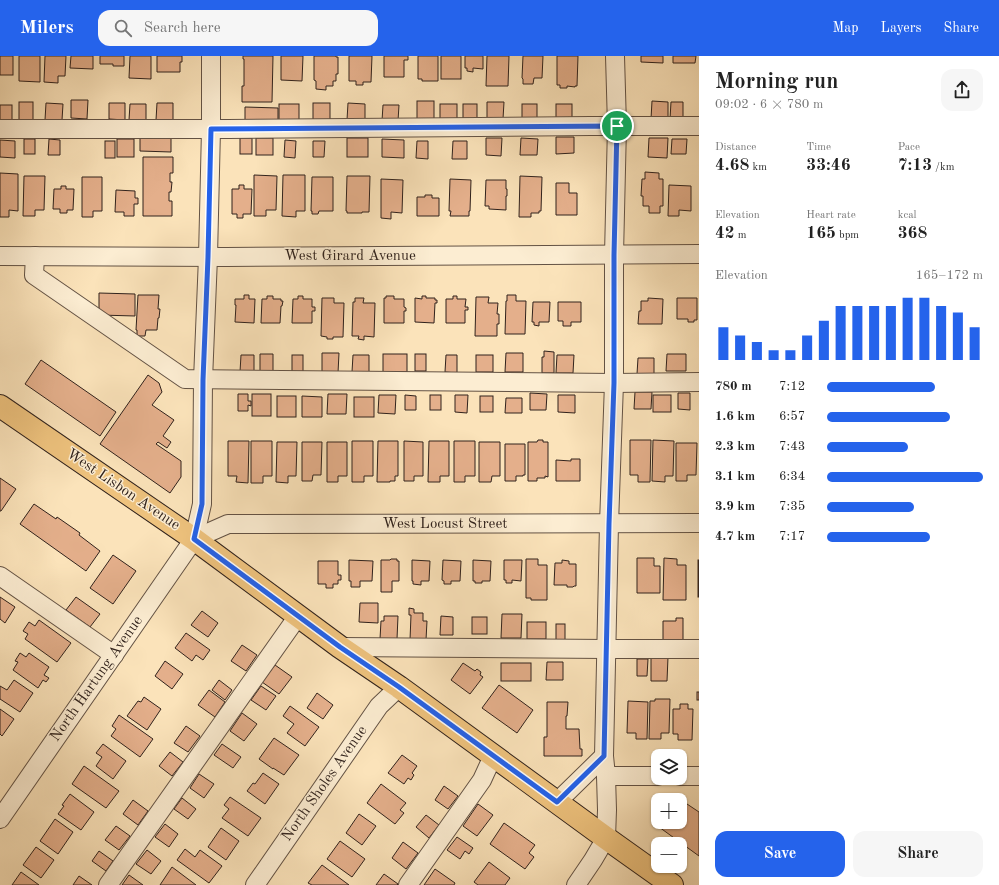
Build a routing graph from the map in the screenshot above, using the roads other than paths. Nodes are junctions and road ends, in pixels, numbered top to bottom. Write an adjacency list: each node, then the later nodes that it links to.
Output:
1 (211, 56): 6 (street)
2 (615, 56): 3 (street)
3 (617, 126): 4 (street); 6 (street); 8 (street)
4 (699, 126)
5 (0, 129): 6 (street)
6 (211, 129): 11 (street)
7 (699, 254): 8 (street, West Girard Avenue)
8 (614, 255): 11 (street, West Girard Avenue); 14 (street)
9 (0, 256): 10 (street, West Girard Avenue)
10 (35, 256): 11 (street, West Girard Avenue); 12 (street)
11 (208, 257): 12 (street)
12 (203, 380): 14 (street); 18 (street)
13 (699, 382): 14 (street)
14 (614, 383): 17 (street)
15 (0, 406): 18 (main road, West Lisbon Avenue)
16 (699, 523): 17 (street, West Locust Street)
17 (609, 524): 18 (street, West Locust Street); 22 (street)
18 (194, 539): 20 (main road, West Lisbon Avenue); 24 (street, North Hartung Avenue)
19 (0, 576): 24 (street)
20 (298, 616): 21 (main road, West Lisbon Avenue); 35 (street)
21 (340, 647): 22 (street); 25 (main road, West Lisbon Avenue)
22 (607, 649): 23 (street); 27 (street)
23 (699, 649)
24 (114, 655): 33 (street, North Hartung Avenue)
25 (399, 687): 26 (main road, West Lisbon Avenue); 36 (street, North Sholes Avenue)
26 (493, 756): 32 (main road, West Lisbon Avenue); 37 (street)
27 (604, 756): 28 (street); 32 (street)
28 (606, 776): 29 (street); 34 (street)
29 (651, 776)
30 (687, 776): 31 (street)
31 (699, 776)
32 (557, 802): 34 (main road, West Lisbon Avenue)
33 (0, 819)
34 (606, 838): 38 (street); 39 (main road, West Lisbon Avenue)
35 (108, 885)
36 (255, 885)
37 (408, 885)
38 (576, 885)
39 (672, 885)

